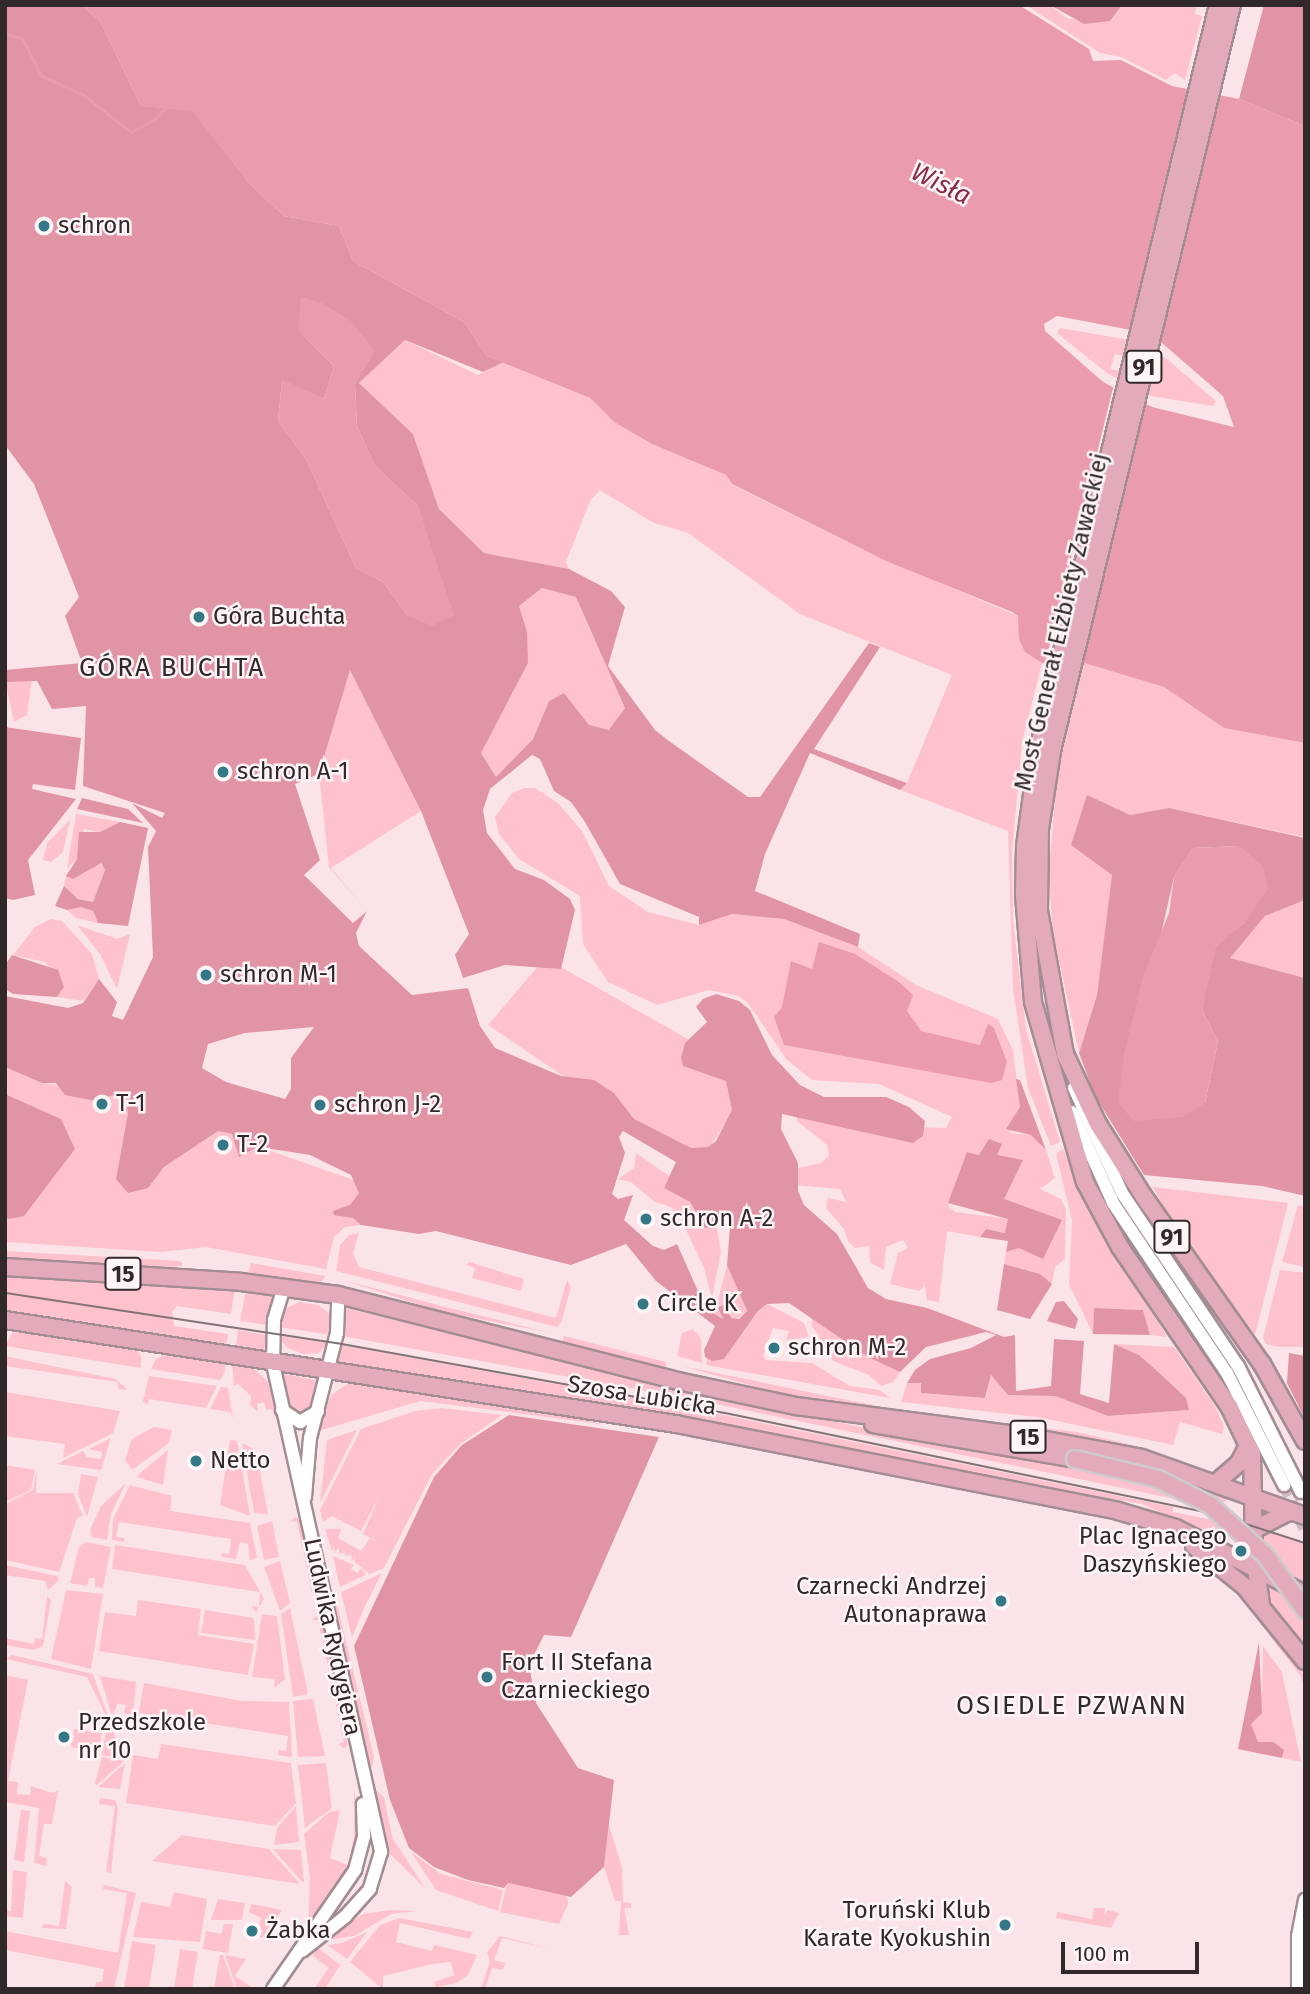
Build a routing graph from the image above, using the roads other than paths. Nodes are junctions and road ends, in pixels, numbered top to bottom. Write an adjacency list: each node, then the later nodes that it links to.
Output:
1 (1218, 5): 3 (main road, Most Generał Elżbiety Zawackiej / 91)
2 (1232, 5): 4 (main road, Most Generał Elżbiety Zawackiej / 91)
3 (1046, 1053): 15 (main road, Most Generał Elżbiety Zawackiej / 91); 17 (street)
4 (1065, 1054): 14 (main road, Most Generał Elżbiety Zawackiej / 91); 18 (street)
5 (5, 1267): 6 (main road, Szosa Lubicka / 15)
6 (284, 1287): 7 (main road, Szosa Lubicka / 15); 9 (street, Ludwika Rydygiera)
7 (338, 1295): 10 (street, Ludwika Rydygiera); 12 (main road, Szosa Lubicka / 15)
8 (5, 1320): 9 (main road, Szosa Lubicka / 15)
9 (273, 1364): 10 (main road, Szosa Lubicka / 15); 11 (street, Ludwika Rydygiera)
10 (328, 1372): 13 (street, Ludwika Rydygiera); 23 (main road, Szosa Lubicka / 15)
11 (280, 1405): 13 (street); 20 (street, Ludwika Rydygiera)
12 (796, 1406): 16 (main road, Szosa Lubicka / 15); 27 (main road, bridge)
13 (318, 1410): 20 (street, Ludwika Rydygiera)
14 (1305, 1441)
15 (1248, 1445): 16 (main road); 19 (main road, 91)
16 (1217, 1482): 19 (main road, Szosa Lubicka / 15)
17 (1284, 1485)
18 (1301, 1492)
19 (1255, 1497): 21 (main road, 15); 22 (main road, 91)
20 (305, 1511): 29 (street, Ludwika Rydygiera)
21 (1298, 1514): 22 (main road)
22 (1255, 1529): 24 (main road, 91)
23 (1185, 1532): 24 (main road, Szosa Lubicka / 15); 26 (main road)
24 (1256, 1572): 25 (main road, 15); 26 (main road, 91)
25 (1305, 1594)
26 (1261, 1605): 28 (main road, 91)
27 (1305, 1610)
28 (1305, 1661)
29 (359, 1763): 31 (street, Ludwika Rydygiera); 31 (street, Ludwika Rydygiera)
30 (1305, 1900): 35 (street)
31 (302, 1951): 34 (street, Ludwika Rydygiera)
32 (1305, 1956): 35 (street)
33 (1305, 1976): 35 (street)
34 (273, 1989)
35 (1298, 1989)

